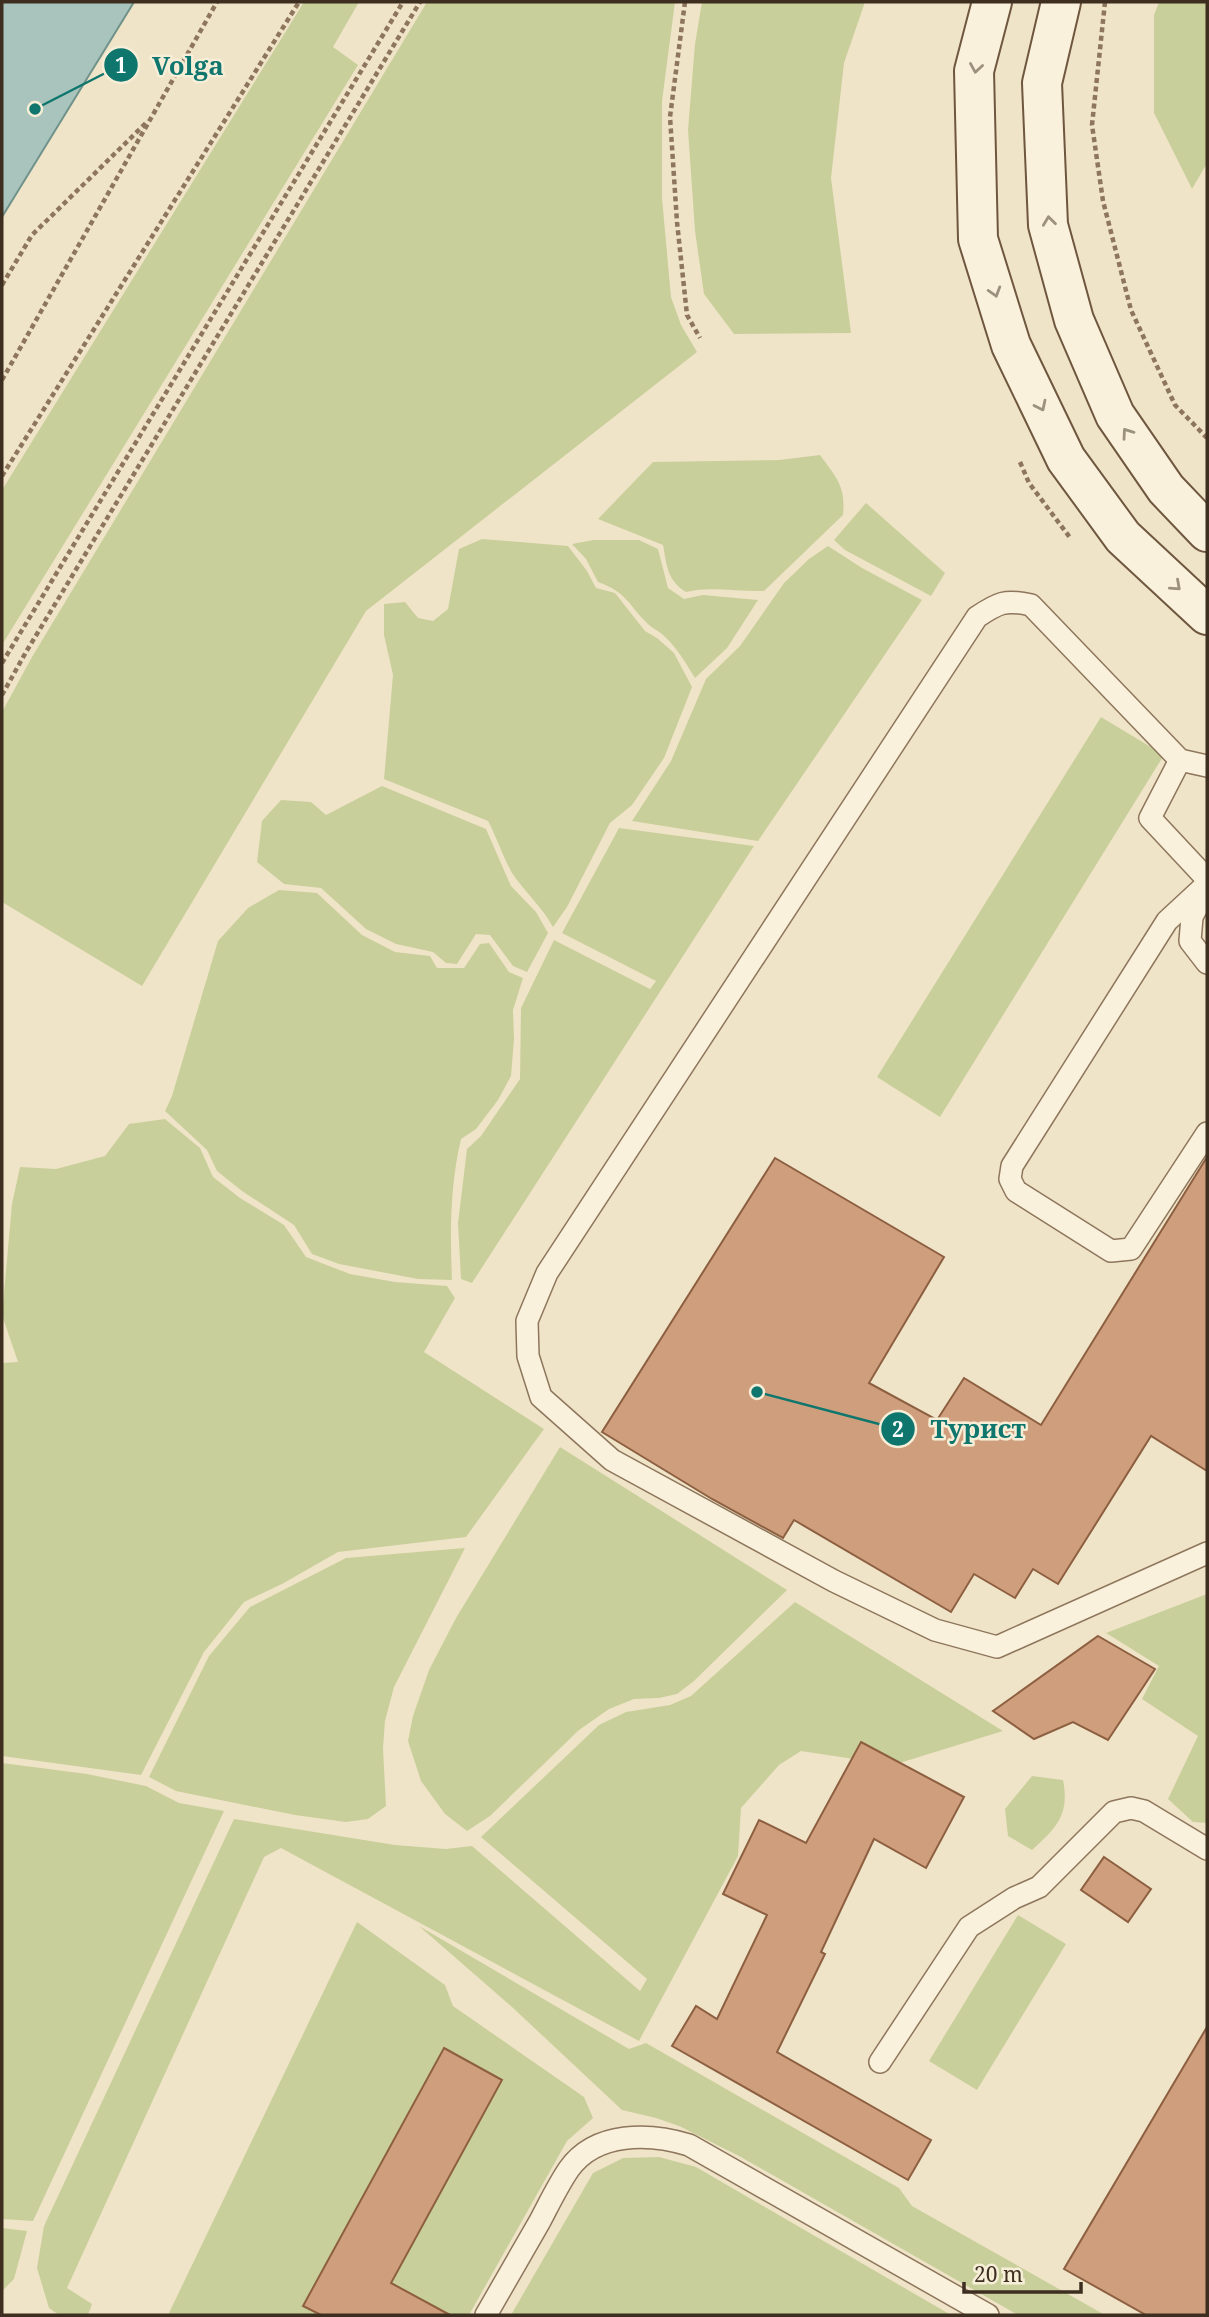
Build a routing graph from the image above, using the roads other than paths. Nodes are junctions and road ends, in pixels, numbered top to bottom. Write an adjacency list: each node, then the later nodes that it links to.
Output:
1 (992, 2): 4 (main road, one-way to 4)
2 (1061, 2): 3 (main road, one-way to 2)
3 (1207, 532)
4 (1207, 615)
5 (1180, 760): 6 (lane); 7 (lane); 10 (lane)
6 (1207, 766)
7 (1207, 883): 8 (lane); 9 (lane)
8 (1207, 962)
9 (1207, 1133)
10 (1207, 1553)
11 (1207, 1849): 12 (lane)
12 (880, 2062)
13 (486, 2315): 14 (lane)
14 (989, 2315)

